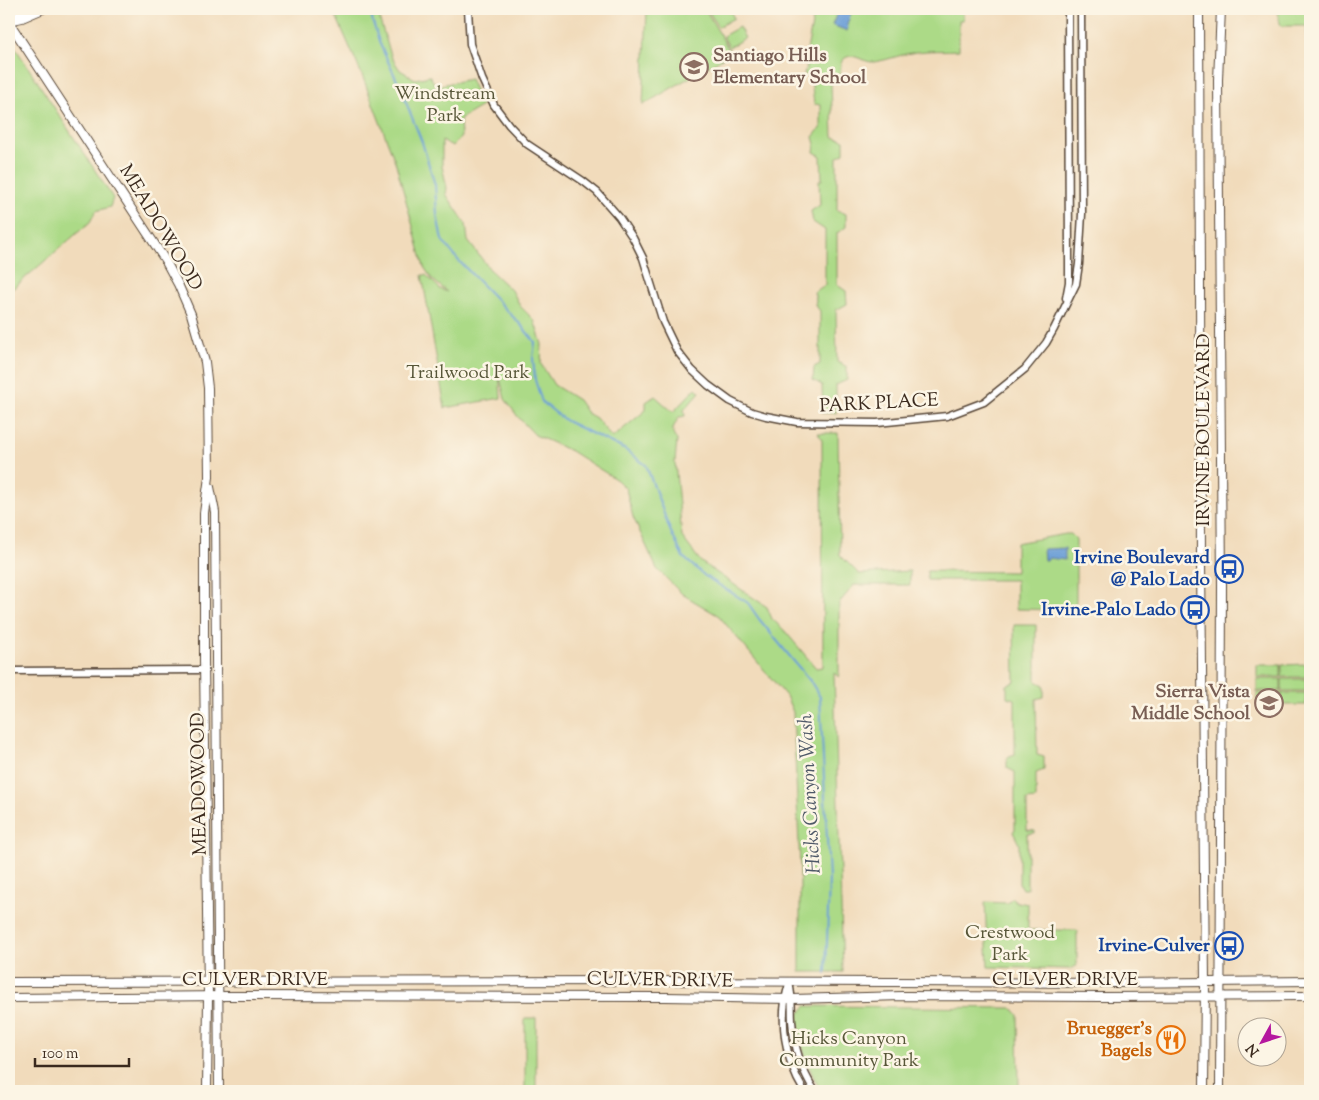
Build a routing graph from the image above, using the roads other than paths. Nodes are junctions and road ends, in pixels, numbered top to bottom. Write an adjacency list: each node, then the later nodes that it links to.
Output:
1 (28, 9): 8 (main road)
2 (43, 9): 8 (main road)
3 (468, 9): 9 (street, PARK PLACE)
4 (1068, 9): 9 (street, PARK PLACE)
5 (1081, 9): 9 (street, PARK PLACE)
6 (1200, 9): 15 (main road, IRVINE BOULEVARD)
7 (1221, 9): 16 (main road, IRVINE BOULEVARD)
8 (9, 22): 10 (main road, MEADOWOOD)
9 (1064, 306)
10 (209, 477): 11 (main road, MEADOWOOD); 18 (main road, MEADOWOOD)
11 (204, 670): 12 (street); 17 (main road, MEADOWOOD)
12 (9, 671)
13 (1310, 981): 16 (main road, CULVER DRIVE)
14 (9, 982): 17 (main road, CULVER DRIVE)
15 (1205, 982): 16 (main road, CULVER DRIVE); 19 (main road, CULVER DRIVE); 22 (main road, IRVINE BOULEVARD)
16 (1220, 982): 23 (main road, IRVINE BOULEVARD)
17 (207, 983): 18 (main road, CULVER DRIVE); 20 (main road, MEADOWOOD)
18 (218, 983): 19 (main road, CULVER DRIVE); 21 (main road, MEADOWOOD)
19 (789, 983): 26 (street)
20 (208, 996): 21 (main road, CULVER DRIVE); 25 (main road, CULVER DRIVE); 27 (main road, MEADOWOOD)
21 (218, 996): 26 (main road, CULVER DRIVE); 28 (main road, MEADOWOOD)
22 (1205, 996): 23 (main road, CULVER DRIVE); 26 (main road, CULVER DRIVE); 31 (main road, IRVINE BOULEVARD)
23 (1220, 996): 24 (main road, CULVER DRIVE); 32 (main road, IRVINE BOULEVARD)
24 (1310, 996)
25 (9, 998)
26 (790, 1001): 29 (street); 30 (street)
27 (206, 1091)
28 (219, 1091)
29 (804, 1091)
30 (814, 1091)
31 (1204, 1091)
32 (1220, 1091)

